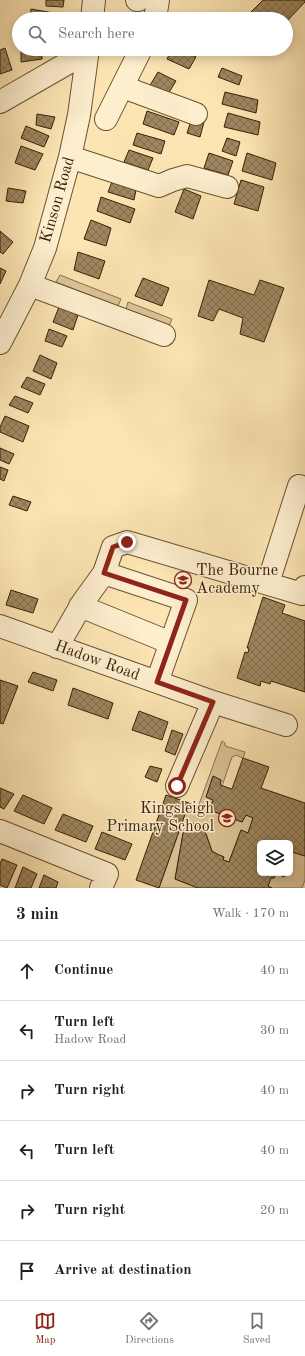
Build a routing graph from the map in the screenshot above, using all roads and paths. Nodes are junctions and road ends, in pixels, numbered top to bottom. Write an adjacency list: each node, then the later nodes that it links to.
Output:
1 (94, 0): 3 (street)
2 (158, 0): 4 (street)
3 (93, 12)
4 (156, 12)
5 (77, 56): 9 (street)
6 (86, 56): 12 (street, Kinson Road)
7 (138, 56): 8 (street)
8 (123, 88): 10 (street); 11 (street)
9 (0, 102)
10 (196, 114)
11 (106, 119)
12 (70, 157): 13 (street); 14 (street, Kinson Road)
13 (226, 187)
14 (30, 285): 15 (street); 16 (street, Kinson Road)
15 (164, 335)
16 (0, 343)
17 (305, 488): 19 (street)
18 (104, 573): 19 (street); 21 (street); 23 (street)
19 (268, 583): 20 (street)
20 (305, 587)
21 (80, 606): 23 (street); 24 (street)
22 (0, 626): 24 (street, Hadow Road)
23 (171, 642): 25 (street)
24 (57, 646): 25 (street, Hadow Road)
25 (157, 682): 26 (street, Hadow Road)
26 (213, 702): 27 (street, Hadow Road); 28 (street)
27 (286, 725)
28 (177, 786)
29 (0, 831): 30 (street)
30 (104, 881)

